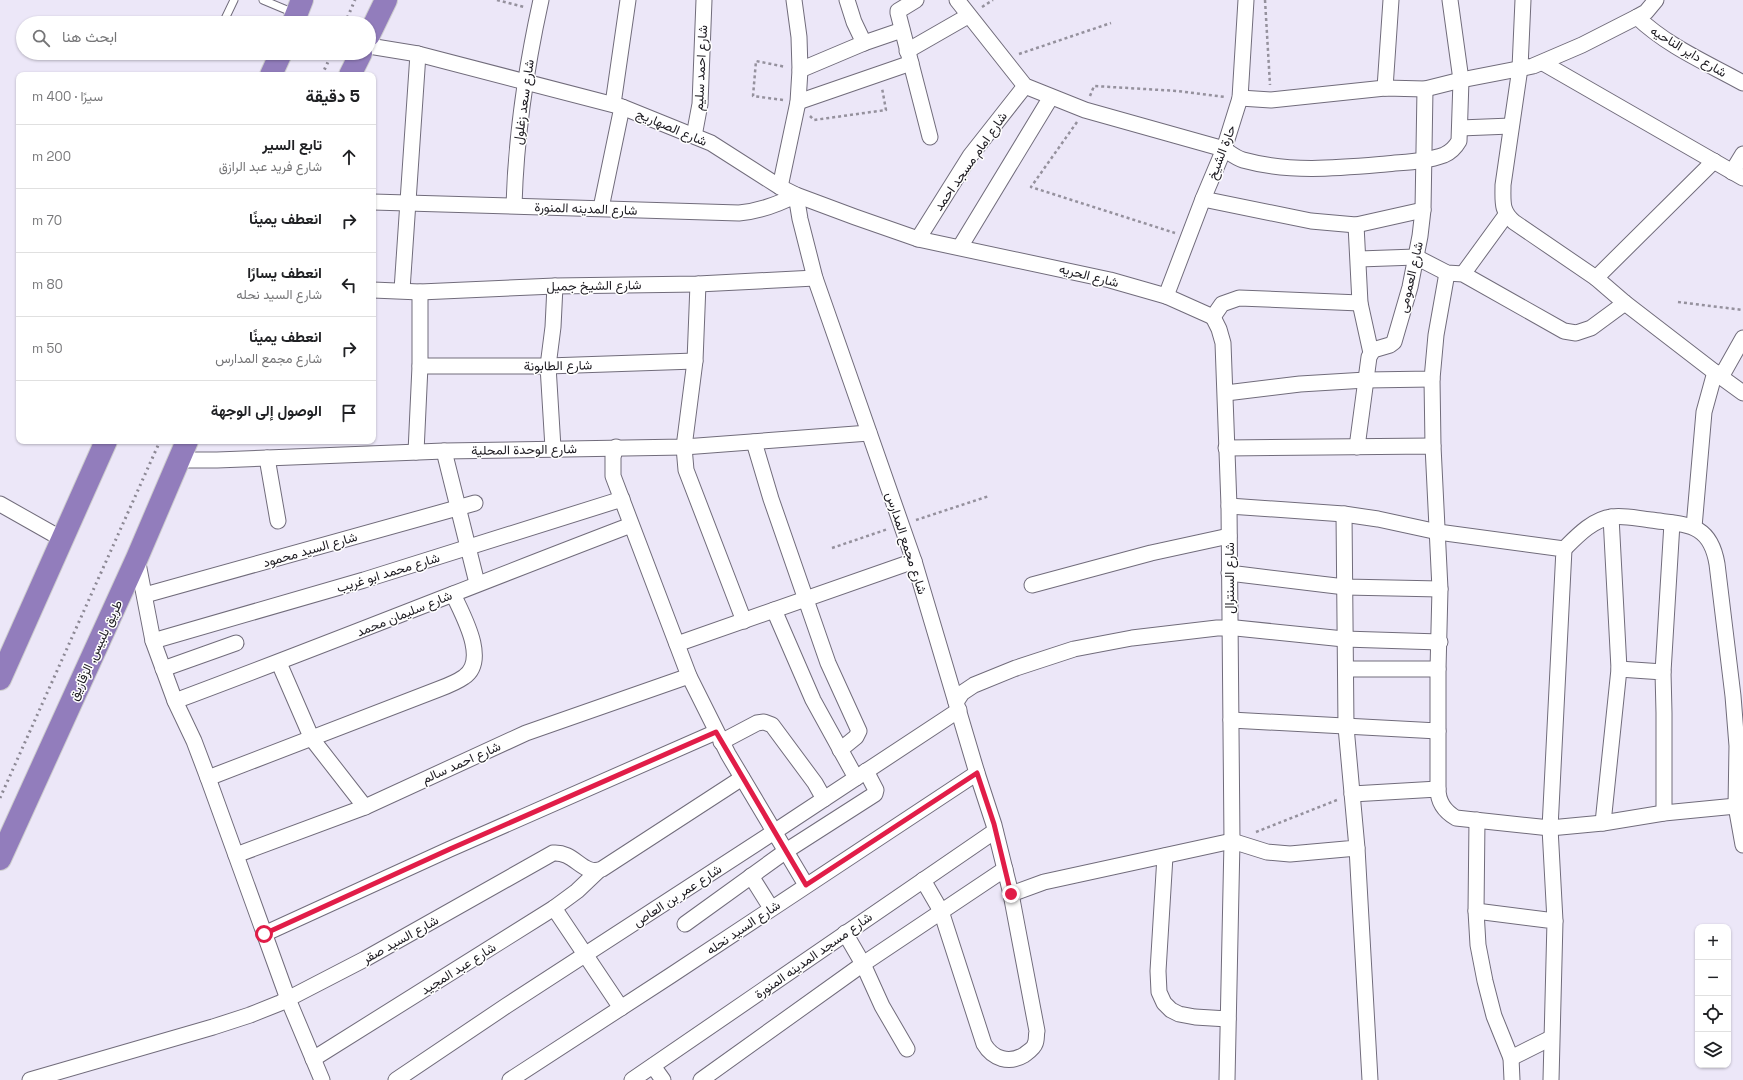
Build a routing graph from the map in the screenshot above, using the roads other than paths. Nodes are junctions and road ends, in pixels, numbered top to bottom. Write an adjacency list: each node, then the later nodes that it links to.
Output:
1 (234, 0): 18 (lane)
2 (263, 0): 17 (lane)
3 (386, 0): 21 (highway)
4 (628, 0): 41 (street)
5 (704, 0): 44 (street, شارع احمد سليم)
6 (794, 0): 30 (street)
7 (847, 0): 23 (street)
8 (916, 0): 22 (street)
9 (957, 0): 19 (street)
10 (1246, 0): 39 (street, حارة الشيخ)
11 (1392, 0): 36 (street)
12 (1450, 0): 32 (street)
13 (1523, 0): 29 (street)
14 (1656, 0): 15 (street); 20 (street)
15 (1669, 0)
16 (540, 5): 33 (street, شارع سعد زغلول)
17 (297, 12)
18 (226, 16)
19 (968, 16): 26 (street); 35 (street)
20 (1637, 17): 28 (street); 34 (street, شارع داير الناحيه)
21 (376, 21)
22 (902, 30): 23 (street); 26 (street)
23 (864, 42): 30 (street)
24 (376, 47): 25 (street, شارع الصهاريج)
25 (418, 54): 33 (street, شارع الصهاريج); 55 (street)
26 (909, 57): 40 (street); 45 (street)
27 (358, 60): 31 (highway)
28 (1543, 63): 29 (street); 49 (street)
29 (1520, 68): 32 (street); 42 (street)
30 (800, 70): 40 (street)
31 (352, 72)
32 (1461, 80): 37 (street); 43 (street)
33 (525, 81): 41 (street, شارع الصهاريج); 56 (street, شارع سعد زغلول)
34 (1743, 83)
35 (1025, 86): 38 (street); 61 (street, شارع امام مسجد احمد)
36 (1385, 88): 37 (street); 39 (street)
37 (1425, 89): 48 (street, شارع العمومى)
38 (1051, 97): 46 (street); 62 (street)
39 (1240, 98): 46 (street, حارة الشيخ)
40 (798, 102): 51 (street)
41 (618, 105): 44 (street, شارع الصهاريج); 57 (street)
42 (1511, 126): 43 (street); 59 (street)
43 (1460, 128): 48 (street)
44 (694, 136): 51 (street, شارع الصهاريج)
45 (930, 137)
46 (1224, 150): 48 (street); 53 (street, حارة الشيخ)
47 (1743, 154): 50 (street)
48 (1424, 161): 58 (street, شارع العمومى)
49 (1714, 161): 50 (street); 68 (street)
50 (1738, 175)
51 (780, 187): 52 (street, شارع الصهاريج)
52 (796, 195): 57 (street, شارع المدينه المنورة); 61 (street, شارع الصهاريج); 67 (street, شارع مجمع المدارس)
53 (1203, 199): 60 (street); 74 (street, حارة الشيخ)
54 (376, 202): 55 (street, شارع المدينه المنورة)
55 (407, 203): 56 (street, شارع المدينه المنورة); 72 (street)
56 (514, 205): 57 (street, شارع المدينه المنورة)
57 (600, 208)
58 (1423, 210): 60 (street); 63 (street, شارع العمومى)
59 (1506, 214): 66 (street); 68 (street)
60 (1356, 225): 64 (street)
61 (918, 239): 62 (street, شارع الصهاريج)
62 (960, 247): 74 (street, شارع الحريه)
63 (1416, 256): 64 (street); 65 (street); 79 (street, شارع العمومى)
64 (1358, 259): 75 (street)
65 (1447, 273): 66 (street); 85 (street)
66 (1464, 274): 76 (street)
67 (815, 278): 69 (street, شارع الشيخ جميل); 88 (street, شارع مجمع المدارس)
68 (1596, 278): 76 (street)
69 (698, 284): 70 (street, شارع الشيخ جميل); 80 (street)
70 (555, 286): 73 (street, شارع الشيخ جميل); 82 (street)
71 (376, 290): 72 (street, شارع الشيخ جميل)
72 (402, 290): 73 (street, شارع الشيخ جميل)
73 (420, 292): 81 (street)
74 (1166, 296): 77 (street, شارع الحريه)
75 (1360, 303): 77 (street); 79 (street)
76 (1625, 303): 83 (street)
77 (1213, 317): 86 (street, شارع السنترال)
78 (1743, 338): 83 (street)
79 (1371, 353): 84 (street)
80 (695, 361): 82 (street, شارع الطابونة); 93 (street)
81 (420, 366): 82 (street, شارع الطابونة); 99 (street)
82 (548, 366): 95 (street)
83 (1718, 375): 87 (street); 111 (street)
84 (1366, 380): 85 (street); 86 (street); 94 (street)
85 (1432, 380): 91 (street)
86 (1226, 393): 96 (street, شارع السنترال)
87 (1743, 393)
88 (869, 433): 89 (street, شارع الوحدة المحلية); 118 (street, شارع مجمع المدارس)
89 (754, 442): 93 (street, شارع الوحدة المحلية); 126 (street)
90 (105, 444): 114 (highway)
91 (1433, 446): 94 (street); 112 (street)
92 (616, 447): 93 (street, شارع الوحدة المحلية); 95 (street, شارع الوحدة المحلية); 101 (street)
93 (684, 447): 128 (street)
94 (1357, 447): 96 (street)
95 (553, 448): 98 (street, شارع الوحدة المحلية)
96 (1226, 448): 104 (street, شارع السنترال)
97 (183, 451): 100 (street, شارع الوحدة المحلية); 117 (highway, طريق بلبيس, الزقازيق)
98 (444, 451): 99 (street, شارع الوحدة المحلية); 105 (street)
99 (416, 452): 100 (street, شارع الوحدة المحلية)
100 (267, 458): 108 (street)
101 (622, 499): 110 (street); 115 (street, شارع محمد ابو غريب)
102 (475, 503): 105 (street, شارع السيد محمود)
103 (0, 504): 114 (street)
104 (1229, 506): 106 (street); 113 (street, شارع السنترال)
105 (458, 508): 115 (street); 125 (street, شارع السيد محمود)
106 (1344, 514): 112 (street); 122 (street)
107 (1611, 517): 109 (street); 116 (street); 139 (street)
108 (278, 521)
109 (1672, 523): 111 (street); 140 (street)
110 (631, 525): 120 (street, شارع سليمان محمد); 134 (street)
111 (1694, 527): 158 (street)
112 (1438, 532): 116 (street); 123 (street)
113 (1229, 536): 119 (street, شارع السنترال); 121 (street)
114 (62, 539): 142 (highway)
115 (469, 548): 120 (street); 131 (street, شارع محمد ابو غريب)
116 (1564, 549): 163 (street)
117 (137, 558): 125 (street); 172 (highway, طريق بلبيس, الزقازيق)
118 (914, 561): 126 (street); 144 (street, شارع مجمع المدارس)
119 (1229, 573): 122 (street); 129 (street, شارع السنترال)
120 (477, 584): 124 (street, شارع سليمان محمد)
121 (1032, 585)
122 (1345, 587): 123 (street); 130 (street)
123 (1440, 589): 132 (street)
124 (453, 594): 135 (street, شارع سليمان محمد); 149 (street)
125 (145, 595): 131 (street)
126 (806, 599): 127 (street); 150 (street)
127 (774, 610): 128 (street); 150 (street)
128 (744, 621): 134 (street)
129 (1230, 628): 130 (street, شارع عمر بن العاص); 144 (street, شارع عمر بن العاص); 145 (street, شارع السنترال)
130 (1344, 639): 132 (street, شارع عمر بن العاص); 137 (street)
131 (153, 641): 136 (street)
132 (1440, 642): 138 (street)
133 (236, 644): 136 (street)
134 (677, 644): 141 (street)
135 (279, 663): 143 (street, شارع سليمان محمد); 149 (street)
136 (164, 669): 143 (street)
137 (1346, 669): 138 (street); 146 (street)
138 (1438, 669): 147 (street)
139 (1619, 669): 140 (street); 162 (street)
140 (1663, 672): 160 (street)
141 (689, 676): 148 (street); 159 (street, شارع احمد سالم)
142 (0, 679)
143 (175, 701): 153 (street)
144 (958, 706): 151 (street, شارع مجمع المدارس); 152 (street, شارع عمر بن العاص)
145 (1230, 720): 146 (street); 166 (street, شارع السنترال)
146 (1346, 727): 147 (street); 156 (street)
147 (1438, 731): 155 (street)
148 (718, 737): 154 (street); 157 (street); 186 (street)
149 (312, 739): 153 (street); 159 (street)
150 (840, 750): 152 (street)
151 (977, 773): 164 (street, شارع مجمع المدارس); 177 (street, شارع السيد نحله)
152 (861, 775): 157 (street, شارع عمر بن العاص); 169 (street)
153 (208, 778): 170 (street)
154 (742, 778): 165 (street); 174 (street)
155 (1438, 789): 156 (street); 161 (street)
156 (1352, 794): 168 (street)
157 (824, 799): 165 (street, شارع عمر بن العاص)
158 (1736, 806): 160 (street); 167 (street)
159 (365, 807): 170 (street, شارع احمد سالم)
160 (1664, 813): 162 (street)
161 (1477, 820): 163 (street); 182 (street)
162 (1603, 823): 163 (street)
163 (1550, 828): 183 (street)
164 (995, 831): 173 (street, شارع مجمع المدارس); 176 (street, شارع مسجد المدينه المنورة)
165 (774, 832): 169 (street); 187 (street, شارع عمر بن العاص)
166 (1232, 841): 168 (street); 171 (street); 191 (street, شارع السنترال)
167 (1743, 845)
168 (1357, 848): 205 (street)
169 (786, 851): 175 (street); 177 (street)
170 (236, 855): 186 (street)
171 (1165, 856): 178 (street); 191 (street)
172 (0, 859)
173 (1005, 870): 178 (street, شارع مجمع المدارس); 181 (street)
174 (598, 871): 179 (street, شارع عبد المجيد); 189 (street, شارع السيد صقر)
175 (751, 876): 180 (street); 184 (street)
176 (923, 880): 181 (street, شارع مجمع المدارس); 185 (street, شارع مسجد المدينه المنورة)
177 (806, 885): 180 (street, شارع السيد نحله)
178 (1011, 894): 181 (street, شارع مجمع المدارس)
179 (554, 908): 187 (street); 195 (street, شارع عبد المجيد)
180 (771, 908): 190 (street, شارع السيد نحله)
181 (941, 911): 188 (street)
182 (1476, 911): 183 (street); 194 (street)
183 (1555, 921): 192 (street)
184 (685, 924)
185 (845, 933): 188 (street); 196 (street, شارع مسجد المدينه المنورة)
186 (264, 934): 189 (street)
187 (585, 954): 190 (street); 199 (street, شارع عمر بن العاص)
188 (863, 964): 193 (street); 203 (street)
189 (288, 999): 195 (street); 197 (street, شارع السيد صقر)
190 (621, 1008): 200 (street, شارع السيد نحله)
191 (1228, 1019): 204 (street, شارع السنترال)
192 (1551, 1038): 194 (street); 207 (street)
193 (907, 1049)
194 (1511, 1058): 206 (street)
195 (313, 1059): 198 (street)
196 (654, 1066): 201 (street, شارع مسجد المدينه المنورة); 202 (street)
197 (30, 1080)
198 (322, 1080)
199 (396, 1080)
200 (510, 1080)
201 (632, 1080)
202 (663, 1080)
203 (701, 1080)
204 (1226, 1080)
205 (1370, 1080)
206 (1512, 1080)
207 (1551, 1080)

